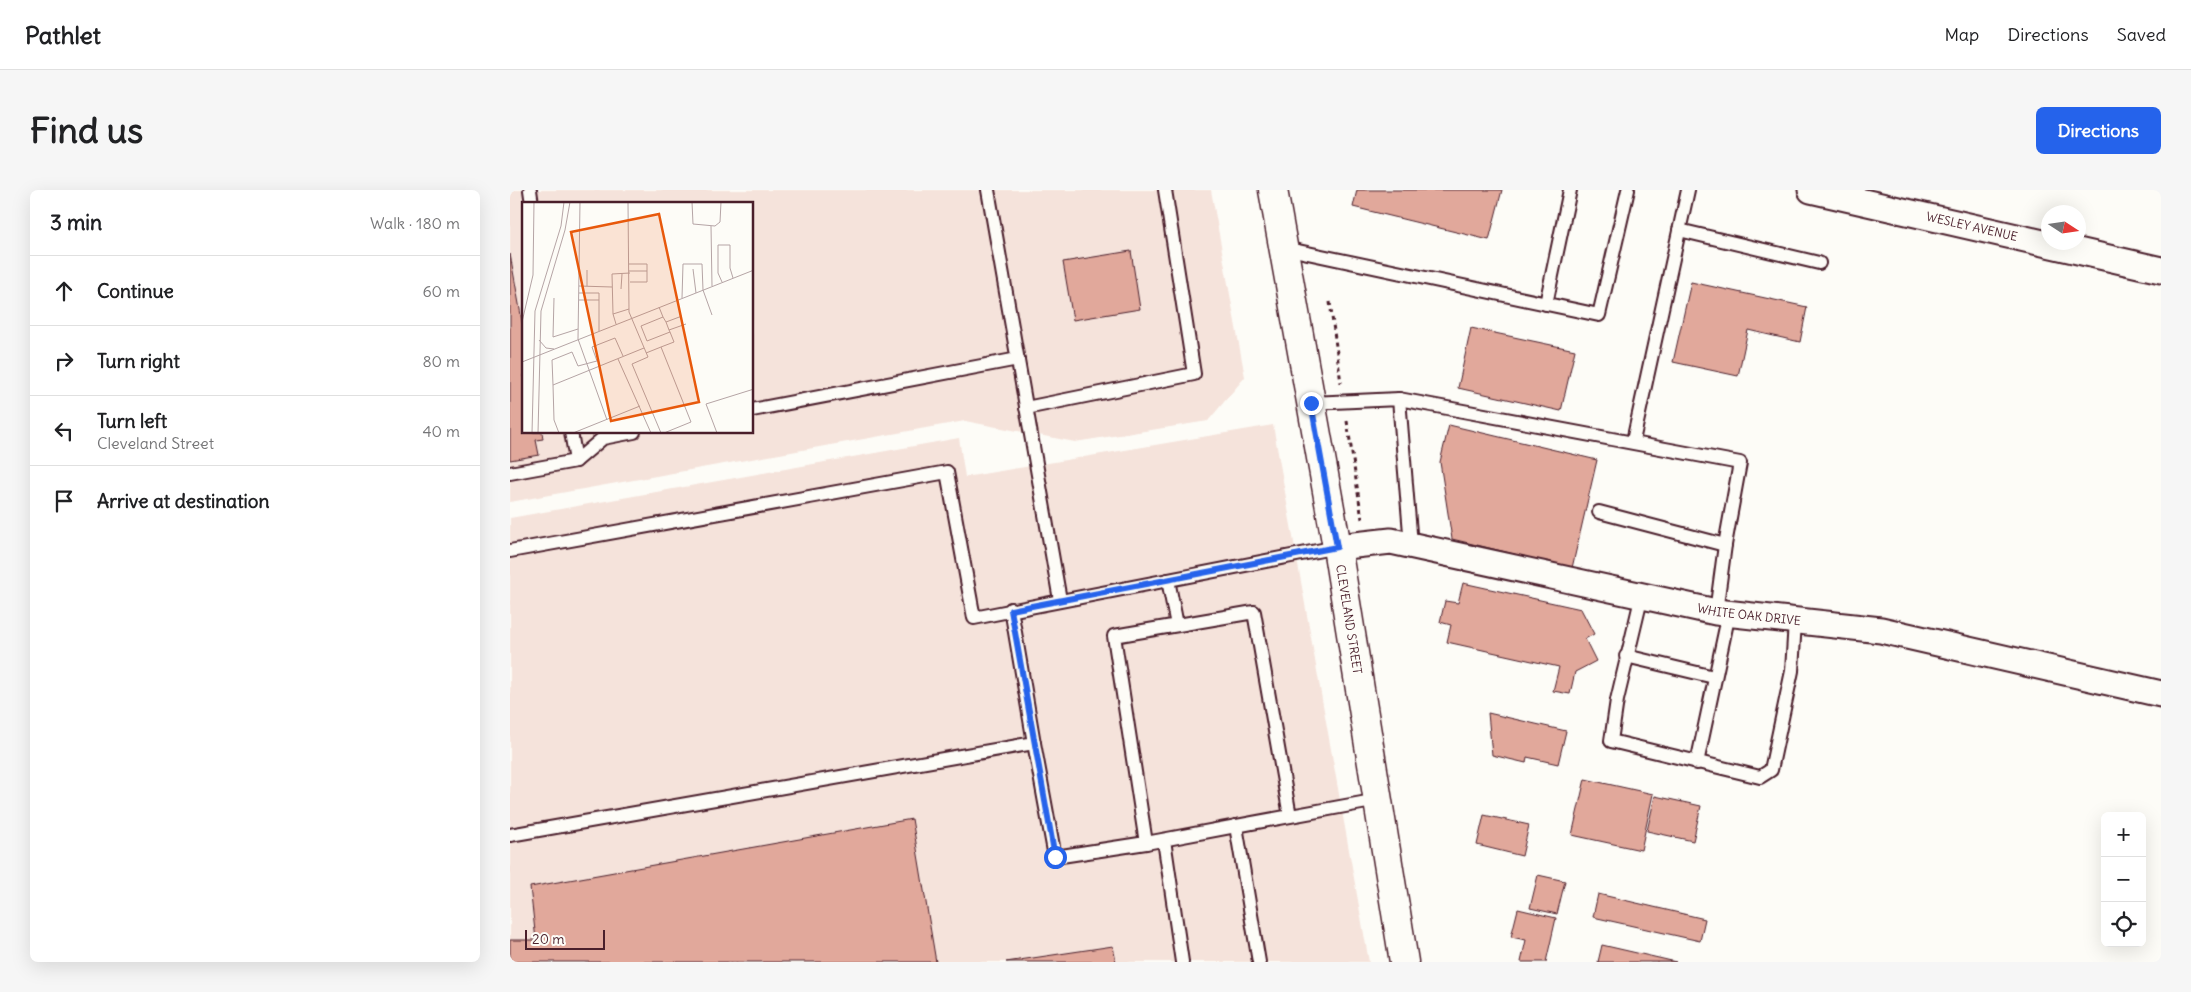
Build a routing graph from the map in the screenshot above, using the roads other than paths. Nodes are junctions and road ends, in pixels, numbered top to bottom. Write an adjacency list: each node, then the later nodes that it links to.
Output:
1 (988, 190): 13 (lane)
2 (1165, 190): 16 (lane)
3 (1273, 190): 9 (main road, CLEVELAND STREET)
4 (1570, 190): 12 (lane)
5 (1628, 190): 12 (lane)
6 (1688, 190): 8 (lane)
7 (1811, 190): 11 (street, WESLEY AVENUE)
8 (1679, 230): 10 (lane); 20 (lane)
9 (1284, 248): 12 (lane); 15 (main road, CLEVELAND STREET)
10 (1819, 263)
11 (2161, 270)
12 (1546, 304)
13 (1018, 359): 16 (lane); 17 (lane)
14 (1399, 399): 15 (lane); 20 (lane); 25 (lane)
15 (1311, 403): 26 (main road, CLEVELAND STREET)
16 (1026, 408): 30 (lane)
17 (754, 410)
18 (571, 434): 21 (lane)
19 (624, 434): 21 (lane)
20 (1633, 442): 24 (lane)
21 (576, 461): 22 (lane)
22 (510, 473)
23 (1599, 512): 24 (lane)
24 (1725, 545): 32 (lane)
25 (1411, 546): 26 (street, WHITE OAK DRIVE); 29 (street, WHITE OAK DRIVE)
26 (1337, 547): 28 (lane); 40 (main road, CLEVELAND STREET)
27 (510, 551): 31 (lane)
28 (1168, 580): 30 (lane); 34 (lane)
29 (1642, 596): 32 (street, WHITE OAK DRIVE); 35 (lane)
30 (1060, 600): 31 (lane)
31 (1011, 610): 38 (lane)
32 (1722, 612): 33 (street, WHITE OAK DRIVE); 36 (lane)
33 (1795, 621): 37 (street, WHITE OAK DRIVE); 39 (lane)
34 (1177, 625): 41 (lane); 45 (lane)
35 (1626, 656): 36 (lane); 39 (lane)
36 (1714, 677): 39 (lane)
37 (2161, 694)
38 (1034, 743): 43 (lane); 45 (lane)
39 (1697, 763)
40 (1378, 800): 41 (lane); 48 (main road, CLEVELAND STREET)
41 (1290, 816): 42 (lane)
42 (1236, 826): 44 (lane); 47 (lane)
43 (510, 835)
44 (1164, 840): 45 (lane); 46 (lane)
45 (1146, 843)
46 (1182, 962)
47 (1259, 962)
48 (1404, 962)

